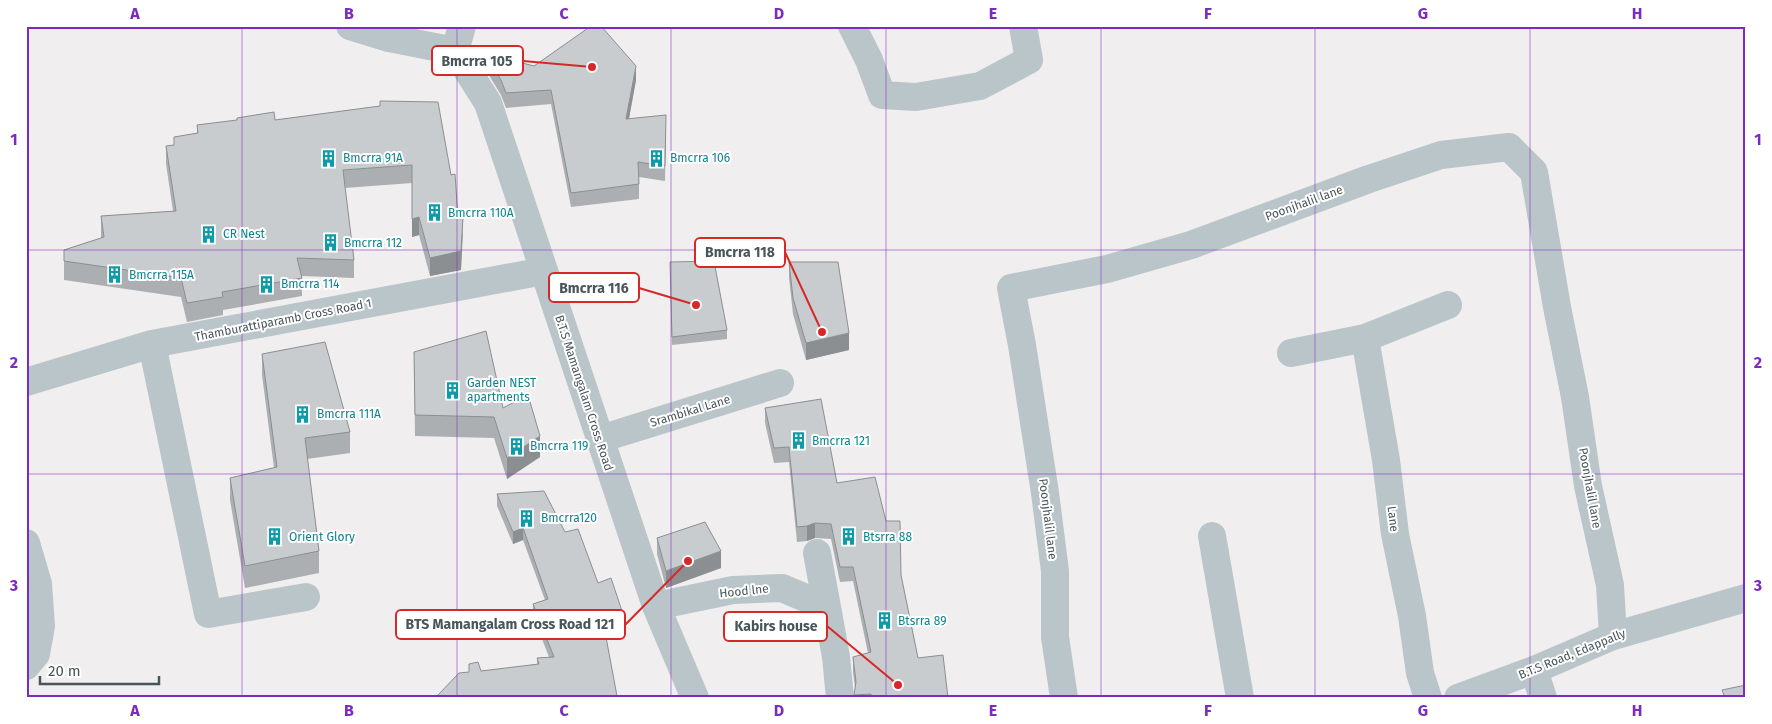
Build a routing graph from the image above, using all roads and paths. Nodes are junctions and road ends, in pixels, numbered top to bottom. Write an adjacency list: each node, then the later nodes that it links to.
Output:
1 (350, 26): 4 (street, B.T.S Mamangalam Cross Road)
2 (852, 26): 3 (street)
3 (1023, 26)
4 (459, 39): 5 (street, B.T.S Mamangalam Cross Road)
5 (544, 271): 8 (street, Thamburattiparamb Cross Road 1); 12 (street, B.T.S Mamangalam Cross Road)
6 (1448, 305): 7 (street)
7 (1366, 338): 9 (street); 27 (street, Lane)
8 (152, 344): 10 (street, Thamburattiparamb Cross Road 1); 16 (street)
9 (1291, 353)
10 (26, 382)
11 (780, 383): 12 (street, Srambikal Lane)
12 (600, 439): 18 (street, B.T.S Mamangalam Cross Road)
13 (1212, 536): 26 (street)
14 (26, 543): 21 (street)
15 (817, 553): 19 (street)
16 (306, 597)
17 (1746, 598): 20 (street, B.T.S Road, Edappally)
18 (656, 606): 19 (street, Hood lne); 23 (street, B.T.S Mamangalam Cross Road)
19 (827, 607): 24 (street)
20 (1613, 636): 22 (street, B.T.S Road, Edappally); 25 (street, Poonjhalil lane)
21 (26, 666)
22 (1534, 670): 28 (street, B.T.S Road, Edappally); 29 (street)
23 (695, 698)
24 (840, 698)
25 (1064, 698)
26 (1240, 698)
27 (1428, 698)
28 (1458, 698)
29 (1544, 698)

